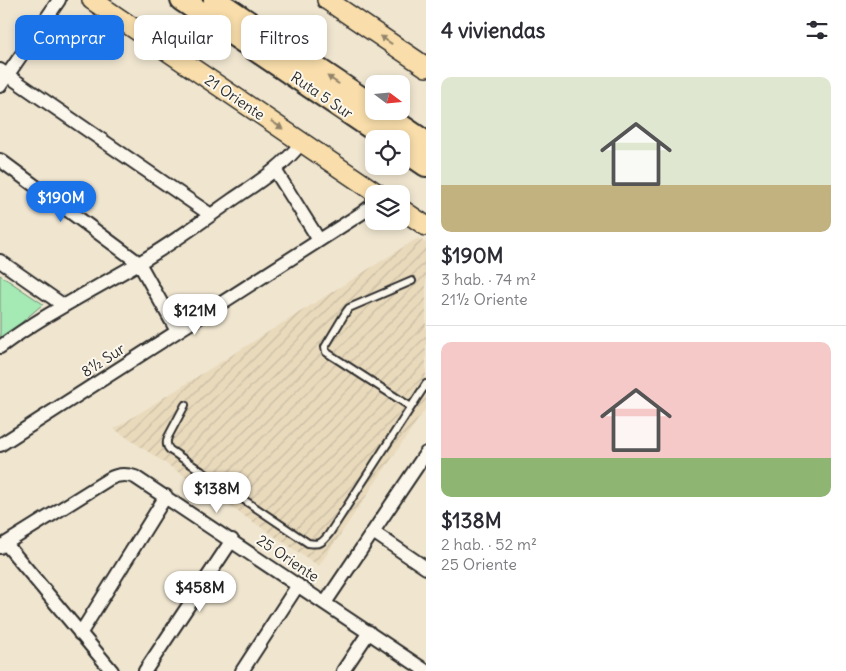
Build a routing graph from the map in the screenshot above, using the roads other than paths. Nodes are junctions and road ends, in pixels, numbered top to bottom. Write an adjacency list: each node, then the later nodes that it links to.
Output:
1 (59, 0): 7 (street)
2 (92, 0): 12 (main road, 21 Oriente, one-way to 12)
3 (182, 0): 11 (highway, Ruta 5 Sur)
4 (215, 0): 9 (highway, Ruta 5 Sur, one-way to 4)
5 (332, 1): 6 (main road, one-way to 5)
6 (426, 67)
7 (4, 73): 8 (street); 21 (street)
8 (0, 86)
9 (365, 101)
10 (393, 120): 13 (highway)
11 (375, 130)
12 (302, 142): 17 (street); 18 (main road, 21 Oriente)
13 (426, 143)
14 (410, 154): 16 (highway)
15 (0, 160): 25 (street)
16 (426, 165)
17 (275, 170): 21 (street); 23 (street)
18 (365, 185)
19 (365, 210): 23 (street, 8½ Sur)
20 (410, 215): 22 (main road)
21 (211, 216): 25 (street)
22 (426, 226)
23 (319, 240): 28 (street, 8½ Sur)
24 (0, 261): 27 (street)
25 (139, 263): 27 (street); 28 (street)
26 (412, 281): 32 (lane)
27 (63, 305): 29 (street)
28 (177, 331): 33 (street, 8½ Sur)
29 (0, 347)
30 (426, 384): 32 (lane)
31 (185, 405): 32 (lane)
32 (411, 407)
33 (0, 446)
34 (426, 453): 35 (street)
35 (422, 468): 37 (street)
36 (166, 496): 38 (street, 25 Oriente); 39 (street, 25 Oriente); 44 (street)
37 (373, 532): 40 (street); 42 (street)
38 (232, 540): 41 (street, 25 Oriente); 46 (street)
39 (3, 546): 44 (street)
40 (426, 568)
41 (298, 585): 42 (street, 25 Oriente); 47 (street)
42 (325, 603): 43 (street, 25 Oriente)
43 (369, 632): 48 (street); 49 (street, 25 Oriente)
44 (80, 634): 45 (street)
45 (112, 671)
46 (145, 671)
47 (242, 671)
48 (343, 671)
49 (426, 671)

